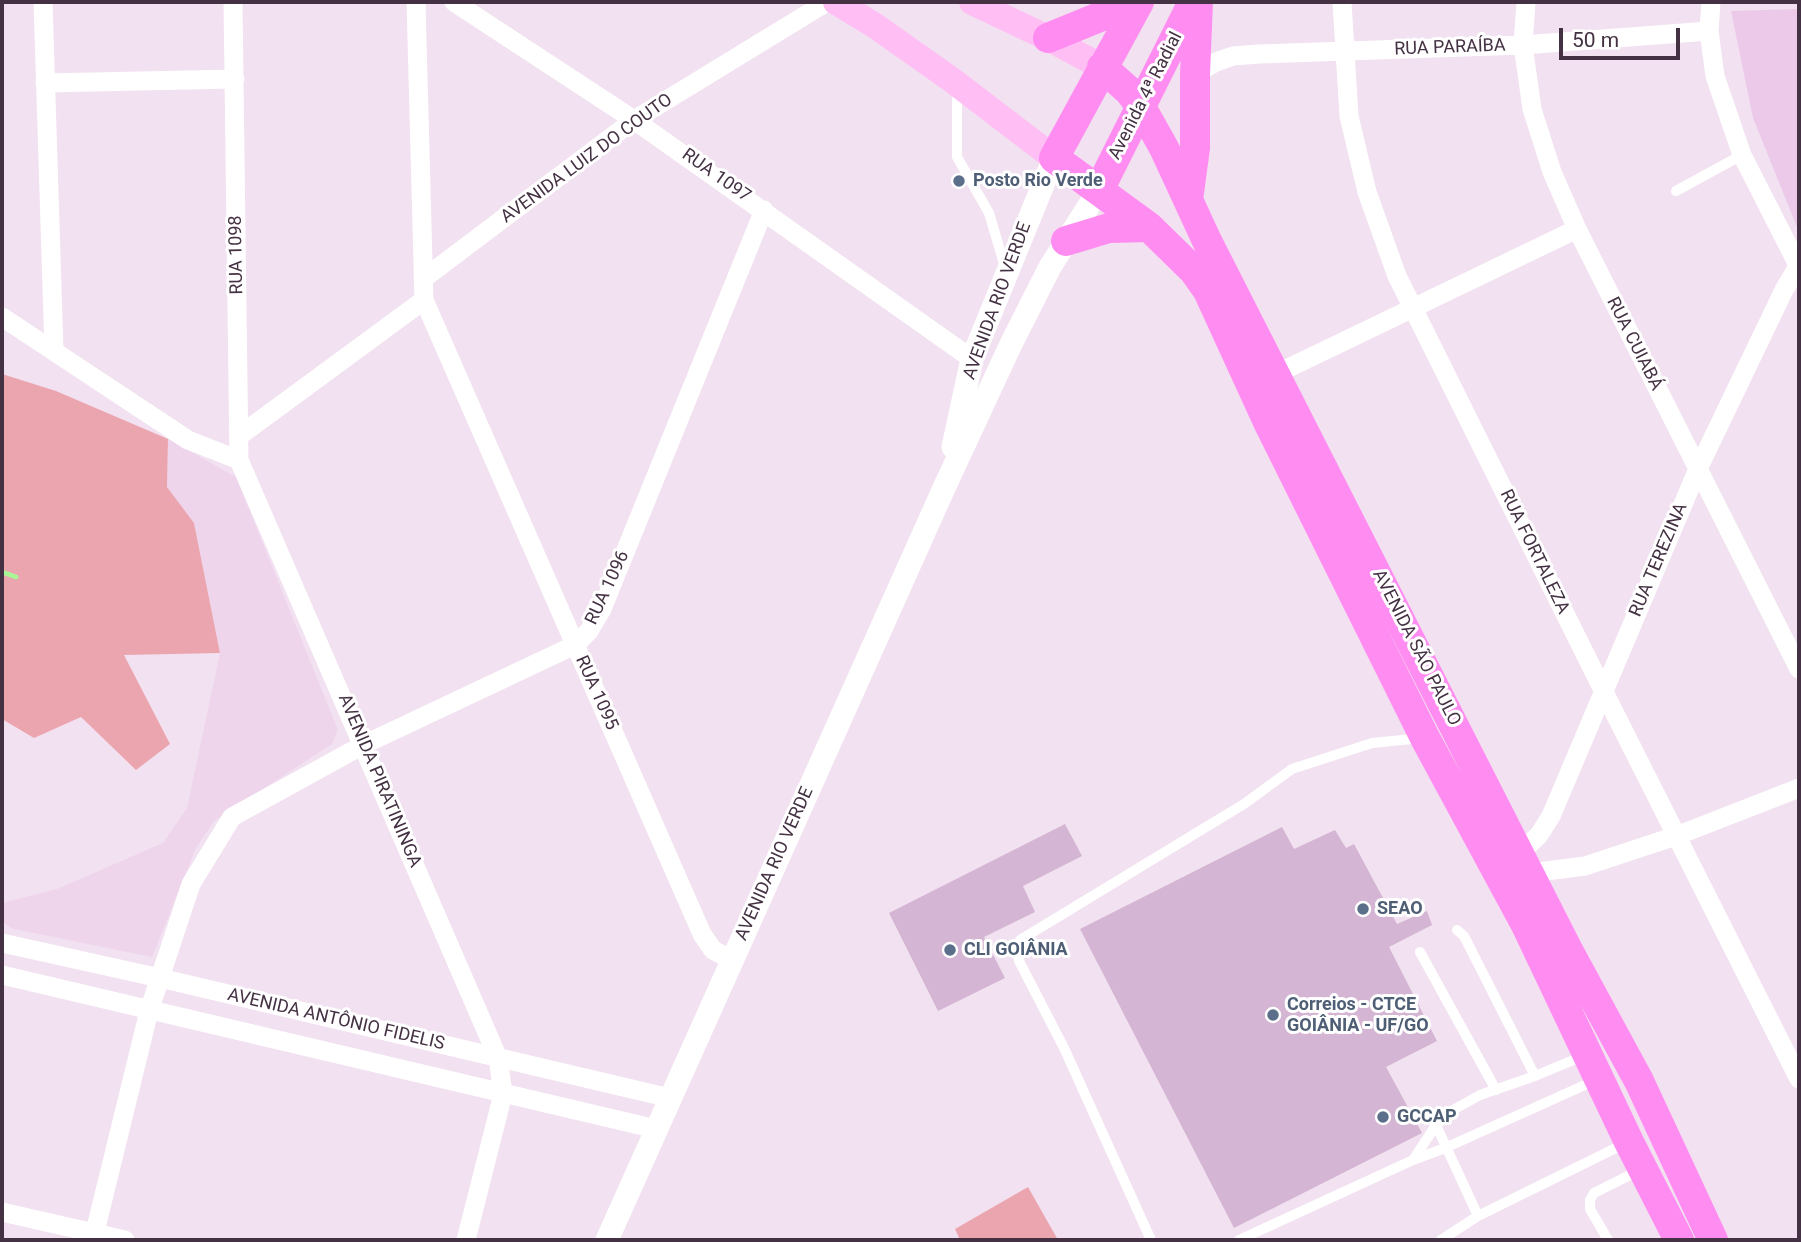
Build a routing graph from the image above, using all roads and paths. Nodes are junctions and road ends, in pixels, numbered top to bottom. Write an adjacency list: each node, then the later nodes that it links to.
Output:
1 (43, 2): 22 (street)
2 (233, 2): 21 (street, RUA 1098)
3 (416, 2): 37 (street)
4 (454, 2): 25 (street, RUA 1097)
5 (827, 2): 25 (street, AVENIDA LUIZ DO COUTO)
6 (836, 2): 23 (main road)
7 (972, 2): 16 (main road)
8 (1121, 2): 16 (main road)
9 (1139, 2): 19 (main road)
10 (1193, 2): 24 (main road, Avenida 4ª Radial)
11 (1198, 2): 20 (main road)
12 (1342, 2): 18 (street, RUA FORTALEZA)
13 (1526, 2): 17 (street, RUA CUIABÁ)
14 (1711, 2): 15 (street)
15 (1709, 31): 17 (street, RUA PARAÍBA); 26 (street)
16 (1048, 38): 19 (main road)
17 (1523, 44): 18 (street, RUA PARAÍBA); 33 (street, RUA CUIABÁ)
18 (1344, 52): 20 (street, RUA PARAÍBA); 39 (street, RUA FORTALEZA)
19 (1102, 67): 24 (main road, AVENIDA SÃO PAULO); 27 (main road)
20 (1195, 75): 30 (main road)
21 (235, 79): 22 (street); 44 (street, RUA 1098)
22 (46, 83): 41 (street)
23 (957, 83): 27 (main road); 36 (lane)
24 (1141, 107): 28 (main road, Avenida 4ª Radial); 30 (main road, AVENIDA SÃO PAULO)
25 (635, 120): 31 (street, RUA 1097); 37 (street, AVENIDA LUIZ DO COUTO)
26 (1742, 155): 29 (lane); 35 (street)
27 (1054, 158): 28 (main road, AVENIDA SÃO PAULO); 36 (street, AVENIDA RIO VERDE)
28 (1099, 190): 32 (main road, AVENIDA SÃO PAULO); 34 (street, AVENIDA RIO VERDE)
29 (1676, 191)
30 (1188, 201): 43 (main road, AVENIDA SÃO PAULO)
31 (764, 210): 42 (street, RUA 1097); 49 (street, RUA 1096)
32 (1149, 227): 34 (main road); 52 (main road, AVENIDA SÃO PAULO)
33 (1577, 229): 39 (street); 46 (street, RUA CUIABÁ)
34 (1066, 241): 47 (street, AVENIDA RIO VERDE)
35 (1799, 266): 46 (street, RUA TEREZINA)
36 (1006, 271): 42 (street, AVENIDA RIO VERDE)
37 (423, 279): 38 (street)
38 (424, 300): 44 (street); 49 (street, RUA 1095)
39 (1413, 307): 43 (street); 51 (street, RUA FORTALEZA)
40 (2, 317): 41 (street)
41 (54, 351): 45 (street)
42 (972, 359): 47 (street, AVENIDA RIO VERDE)
43 (1276, 374): 57 (main road, AVENIDA SÃO PAULO)
44 (239, 436): 45 (street, RUA 1098)
45 (239, 460): 48 (street, RUA 1098)
46 (1698, 469): 50 (street, RUA CUIABÁ); 51 (street, RUA TEREZINA)
47 (944, 488): 63 (street, AVENIDA RIO VERDE)
48 (260, 504): 53 (street, AVENIDA PIRATININGA)
49 (575, 645): 53 (street, RUA 1096); 63 (street, RUA 1095)
50 (1799, 669)
51 (1604, 692): 56 (street, RUA FORTALEZA); 57 (street, RUA TEREZINA)
52 (1425, 738): 55 (main road, AVENIDA SÃO PAULO); 86 (lane)
53 (363, 746): 65 (street, RUA 1096); 67 (street, AVENIDA PIRATININGA)
54 (1799, 788): 56 (street)
55 (1474, 828): 57 (main road); 58 (main road, AVENIDA SÃO PAULO)
56 (1676, 836): 57 (street); 70 (street, RUA FORTALEZA)
57 (1525, 863): 62 (main road, AVENIDA SÃO PAULO)
58 (1526, 925): 62 (main road); 68 (main road, AVENIDA SÃO PAULO)
59 (1457, 930): 69 (lane)
60 (2, 943): 65 (street, AVENIDA ANTÔNIO FIDELIS)
61 (1420, 951): 71 (lane)
62 (1569, 952): 91 (main road, AVENIDA SÃO PAULO)
63 (732, 960): 73 (street, AVENIDA RIO VERDE)
64 (2, 975): 66 (street, AVENIDA ANTÔNIO FIDELIS)
65 (160, 978): 66 (street); 67 (street, AVENIDA ANTÔNIO FIDELIS)
66 (149, 1011): 72 (street, AVENIDA ANTÔNIO FIDELIS); 82 (street)
67 (498, 1058): 72 (street, AVENIDA PIRATININGA); 73 (street, AVENIDA ANTÔNIO FIDELIS)
68 (1593, 1067): 69 (lane); 76 (main road, AVENIDA SÃO PAULO); 77 (lane)
69 (1535, 1076): 71 (lane)
70 (1799, 1079)
71 (1496, 1090): 74 (lane)
72 (503, 1094): 75 (street, AVENIDA ANTÔNIO FIDELIS); 84 (street)
73 (670, 1098): 75 (street, AVENIDA RIO VERDE)
74 (1436, 1125): 77 (lane); 78 (lane)
75 (656, 1129): 85 (street, AVENIDA RIO VERDE)
76 (1629, 1142): 79 (main road, AVENIDA SÃO PAULO); 81 (lane)
77 (1445, 1149): 78 (lane); 81 (lane)
78 (1413, 1160): 87 (lane)
79 (1642, 1169): 89 (lane); 90 (main road, AVENIDA SÃO PAULO)
80 (2, 1212): 82 (street)
81 (1478, 1216): 88 (lane)
82 (94, 1237): 83 (street)
83 (125, 1240)
84 (466, 1240)
85 (607, 1240)
86 (1151, 1240)
87 (1239, 1240)
88 (1441, 1240)
89 (1608, 1240)
90 (1679, 1240)
91 (1713, 1240)

